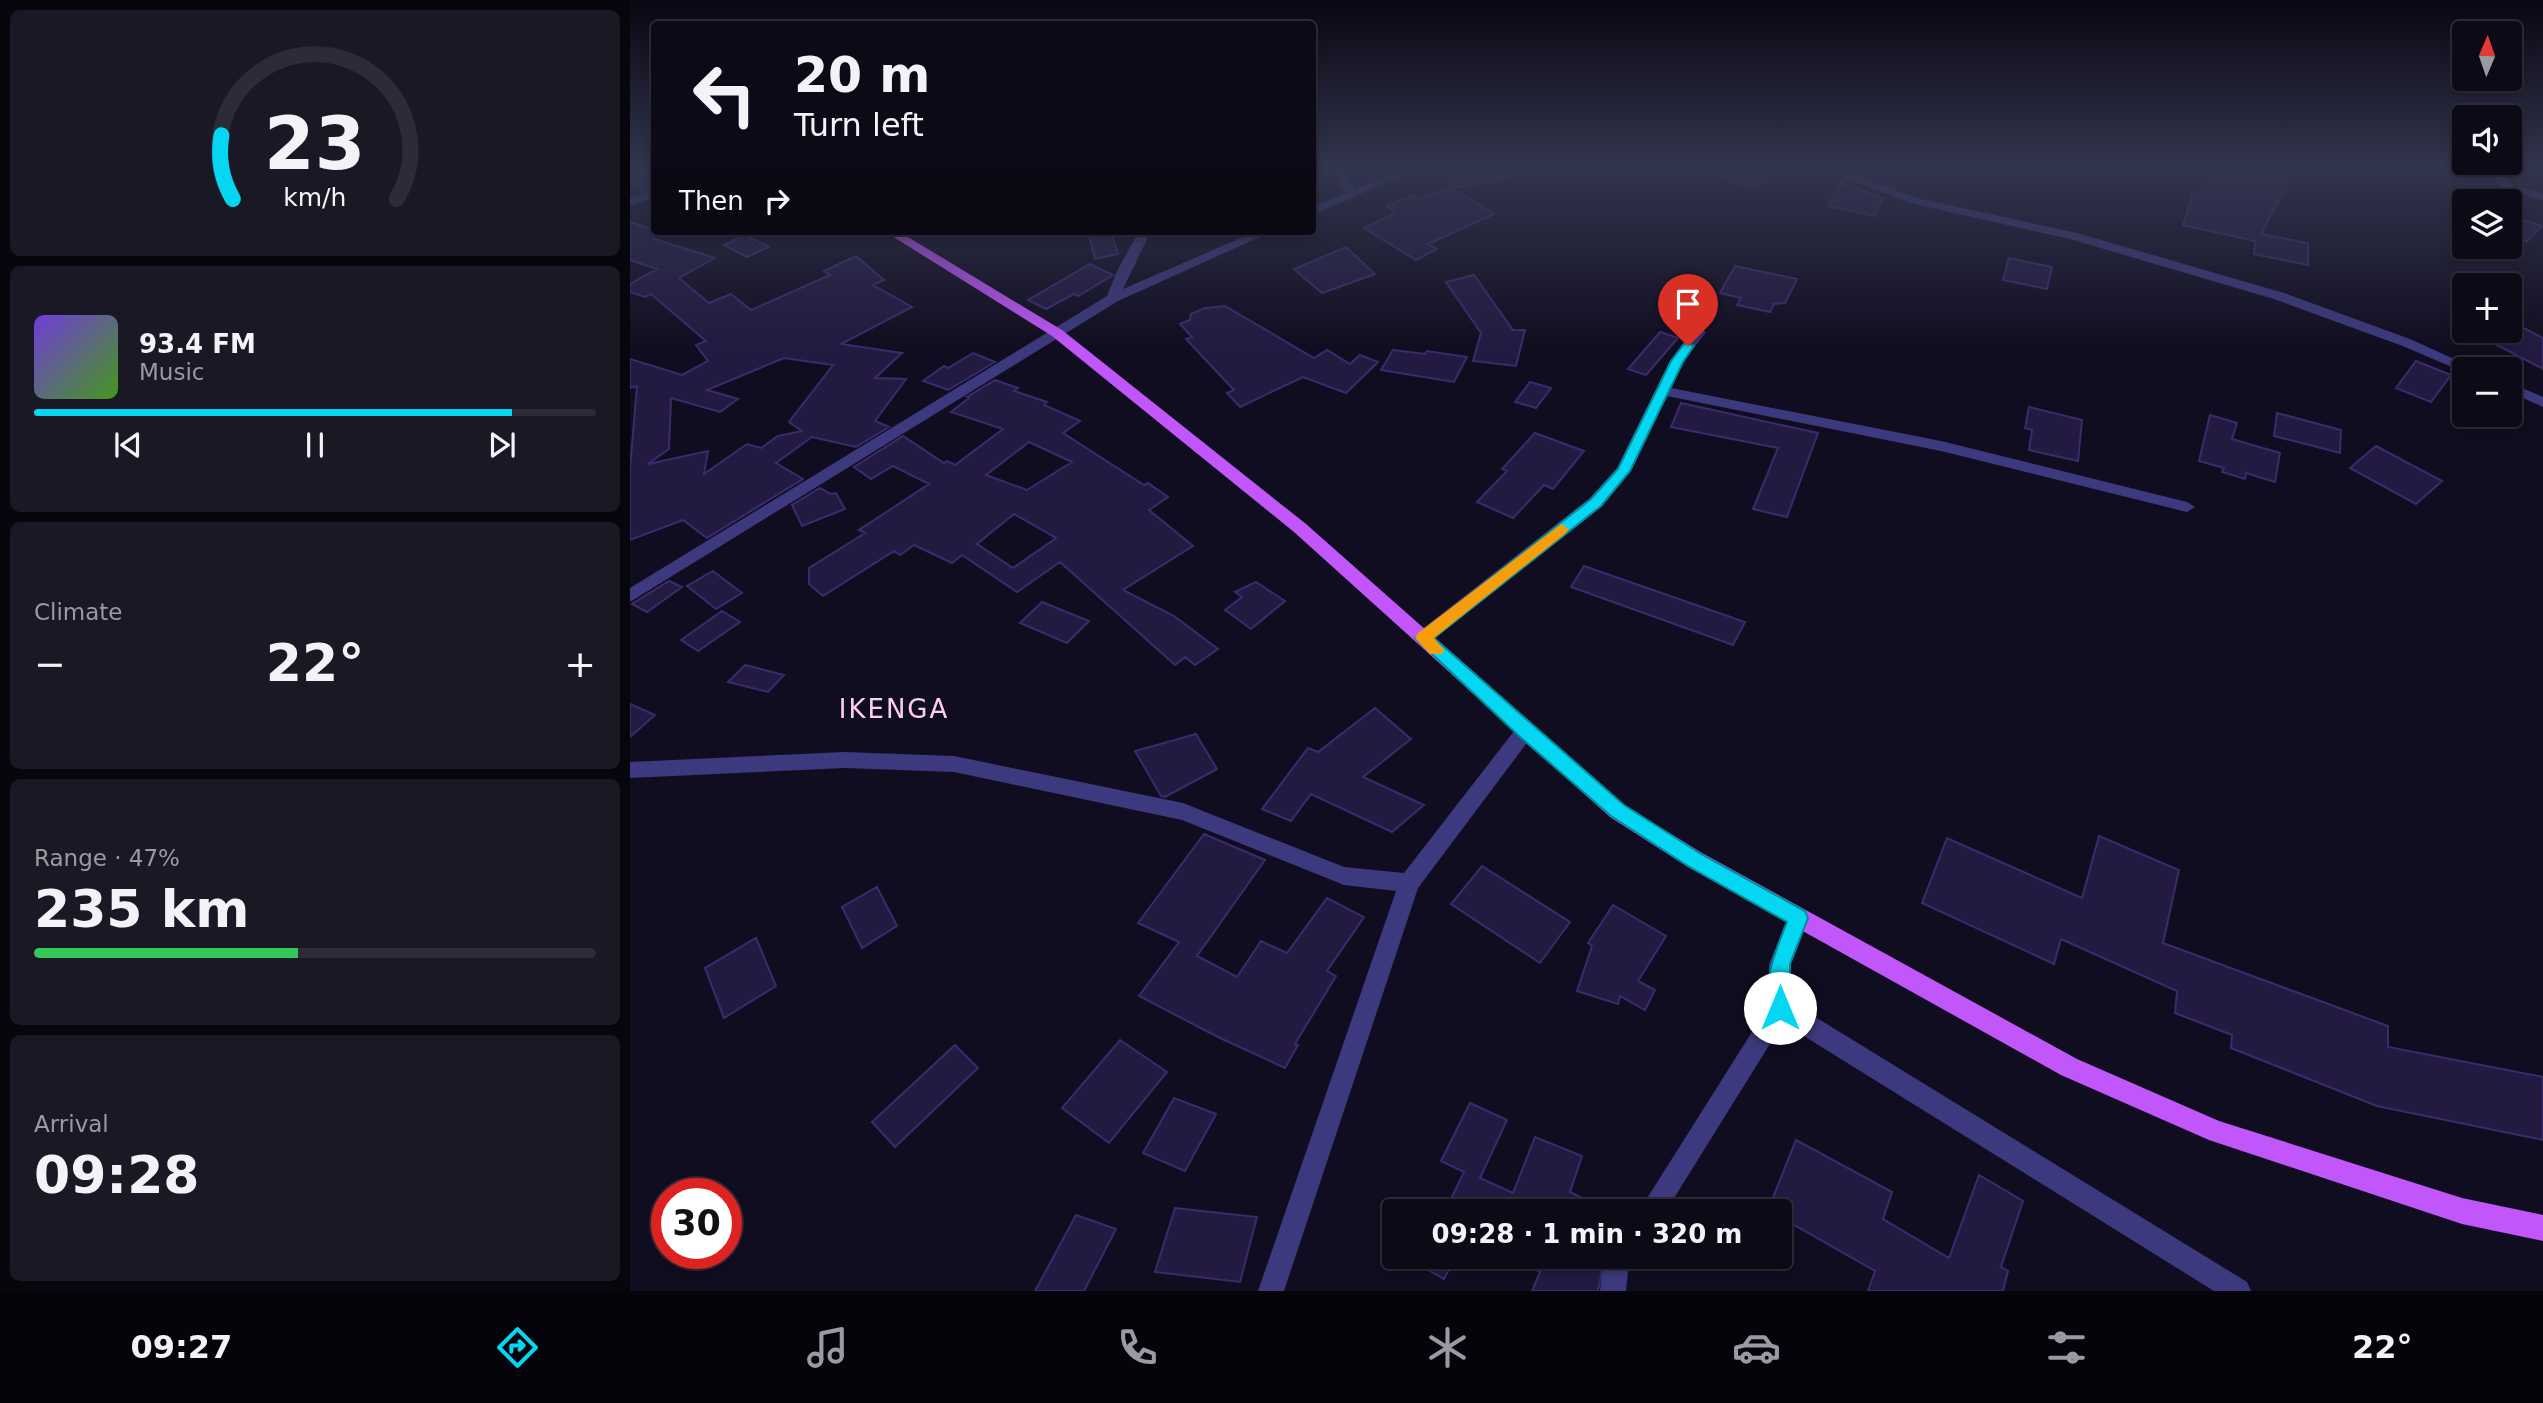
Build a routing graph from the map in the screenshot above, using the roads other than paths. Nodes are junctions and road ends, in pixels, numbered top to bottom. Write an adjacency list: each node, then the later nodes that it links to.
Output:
1 (2038, 228): 8 (street)
2 (897, 235): 7 (main road)
3 (1143, 235): 5 (street)
4 (1258, 235): 5 (street)
5 (1113, 298): 7 (street)
6 (1699, 332): 9 (street)
7 (1057, 333): 13 (street); 14 (main road)
8 (2452, 362)
9 (1663, 391): 12 (street); 14 (street)
10 (2522, 392): 11 (street)
11 (2543, 402)
12 (2187, 506)
13 (630, 596)
14 (1423, 638): 15 (main road)
15 (1525, 731): 17 (street); 18 (main road)
16 (630, 769): 17 (street)
17 (1409, 883): 23 (street)
18 (1798, 918): 19 (street); 21 (main road)
19 (1780, 1008): 20 (street); 25 (street)
20 (1660, 1199)
21 (2543, 1228)
22 (1616, 1269): 24 (street)
23 (1271, 1291)
24 (1613, 1291)
25 (2238, 1291)

